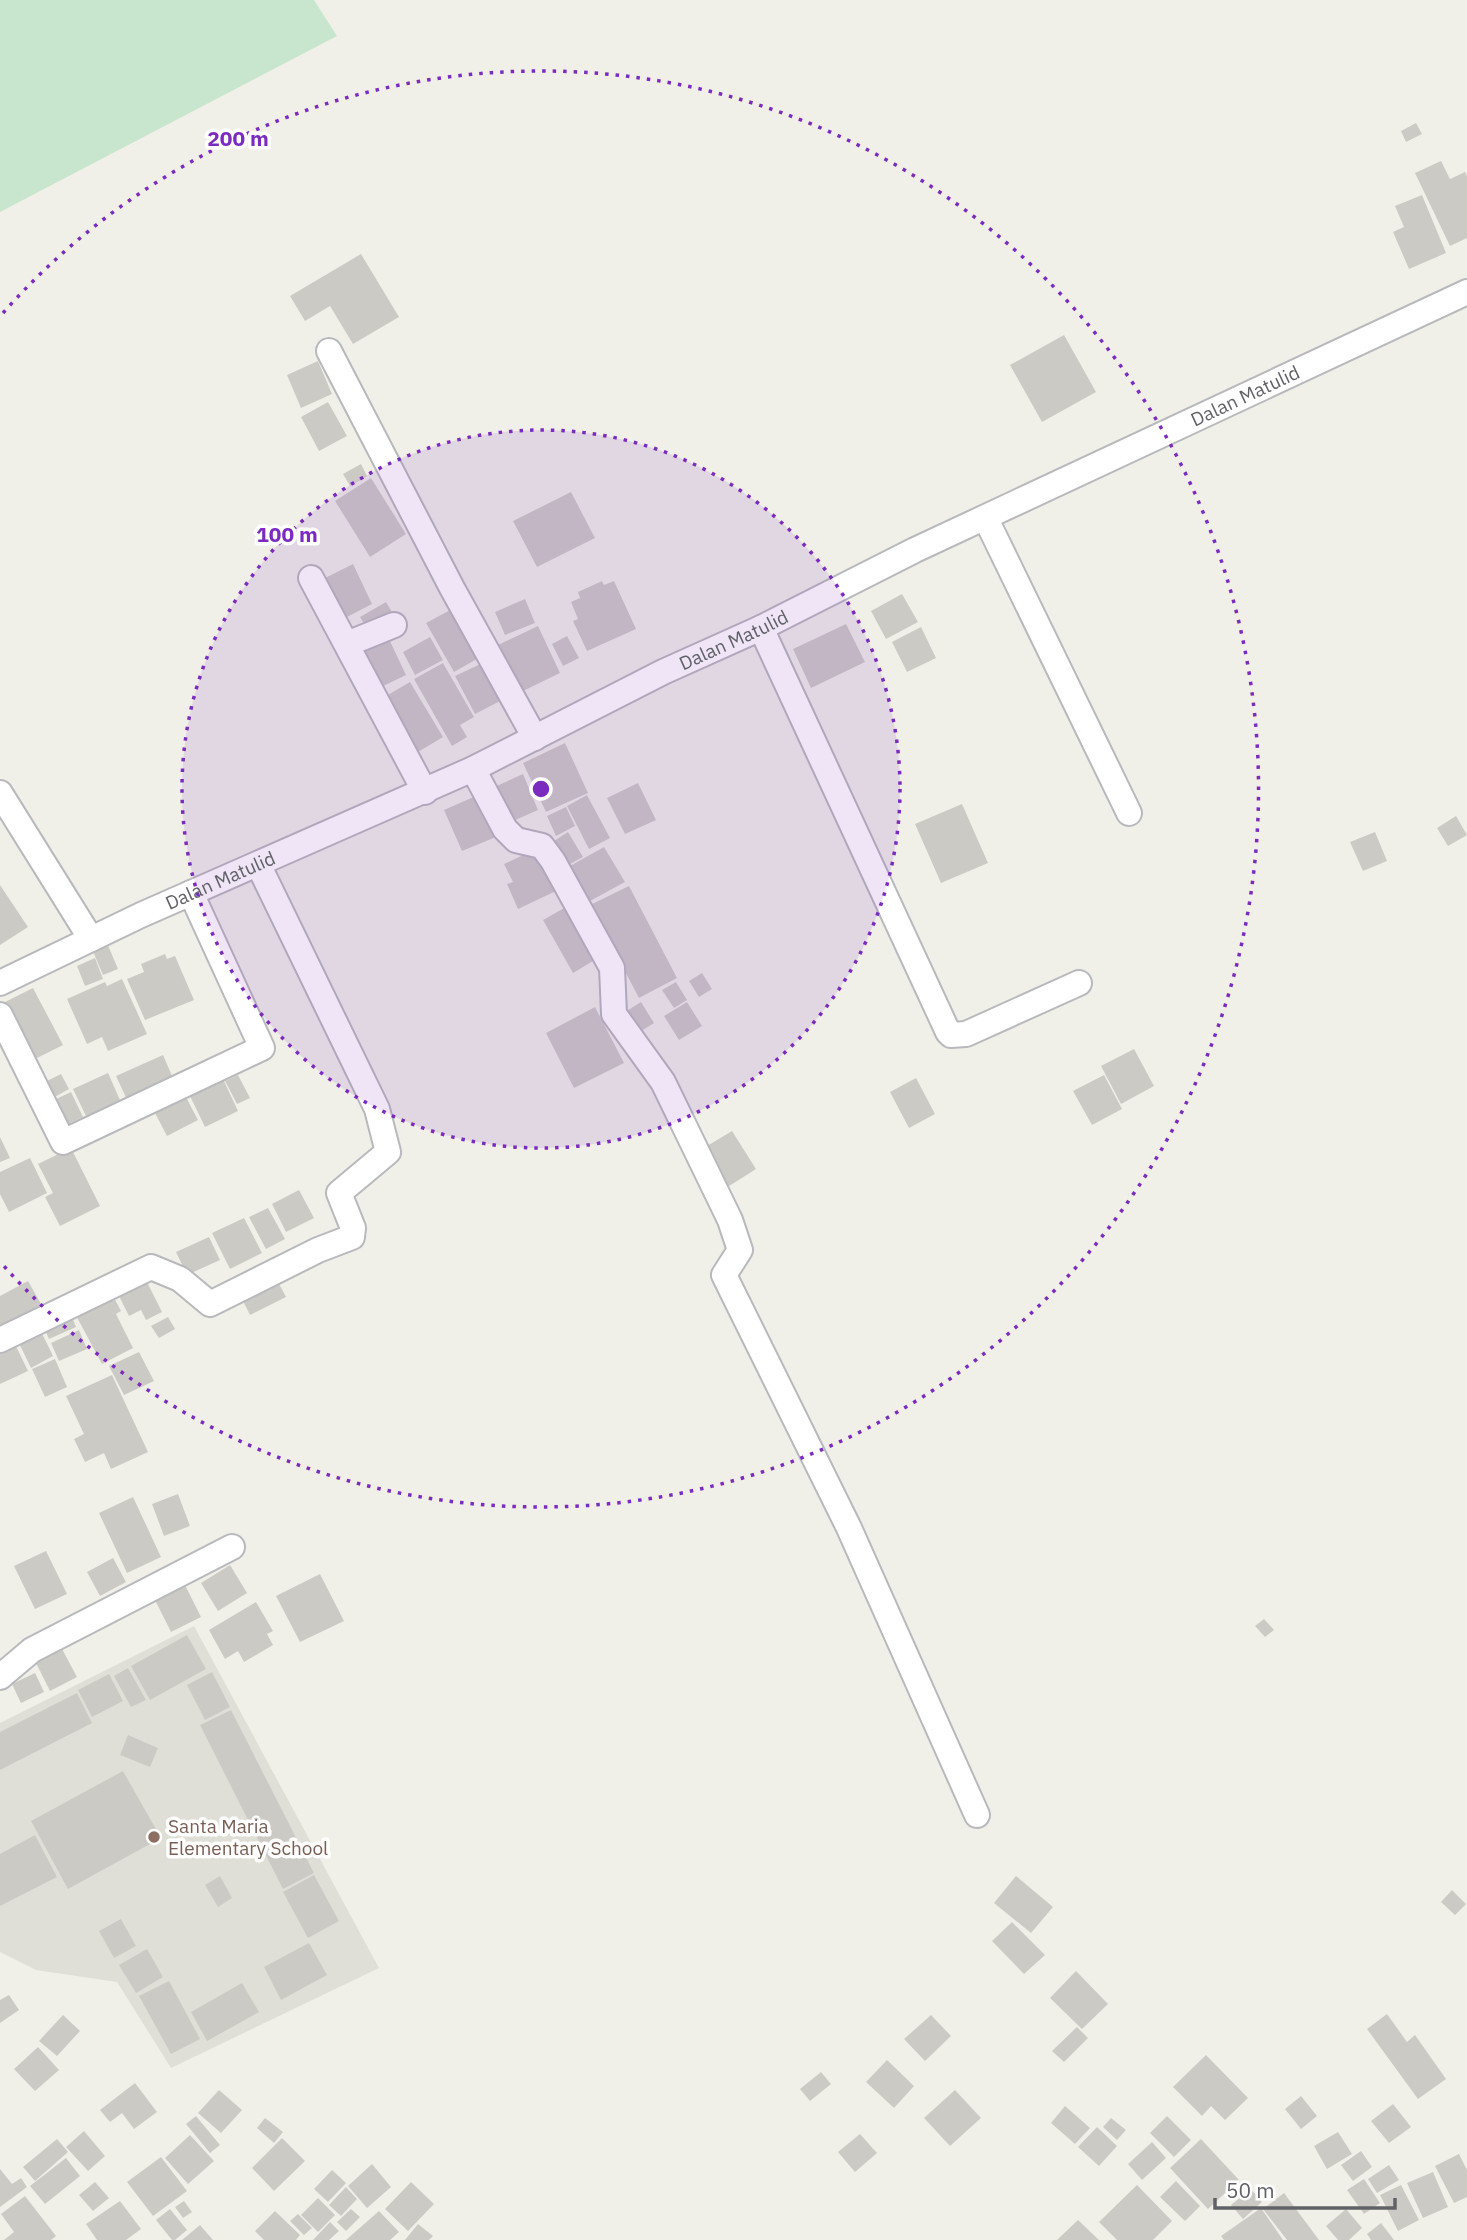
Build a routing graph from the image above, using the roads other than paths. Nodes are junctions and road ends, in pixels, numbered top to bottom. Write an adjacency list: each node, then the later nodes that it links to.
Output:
1 (1467, 292): 3 (street, Dalan Matulid)
2 (329, 351): 8 (street)
3 (986, 519): 6 (street, Dalan Matulid); 12 (street)
4 (311, 578): 7 (street)
5 (394, 625): 7 (street)
6 (761, 628): 8 (street, Dalan Matulid); 16 (street)
7 (347, 644): 10 (street)
8 (535, 738): 9 (street, Dalan Matulid)
9 (473, 769): 10 (street, Dalan Matulid); 22 (street)
10 (425, 792): 13 (street, Dalan Matulid)
11 (0, 793): 15 (street)
12 (1129, 813)
13 (258, 864): 14 (street, Dalan Matulid); 19 (street)
14 (191, 893): 15 (street, Dalan Matulid); 18 (street)
15 (91, 939): 17 (street, Dalan Matulid)
16 (1079, 983)
17 (0, 984)
18 (0, 1015)
19 (0, 1340)
20 (232, 1547): 21 (street)
21 (0, 1677)
22 (977, 1815)

